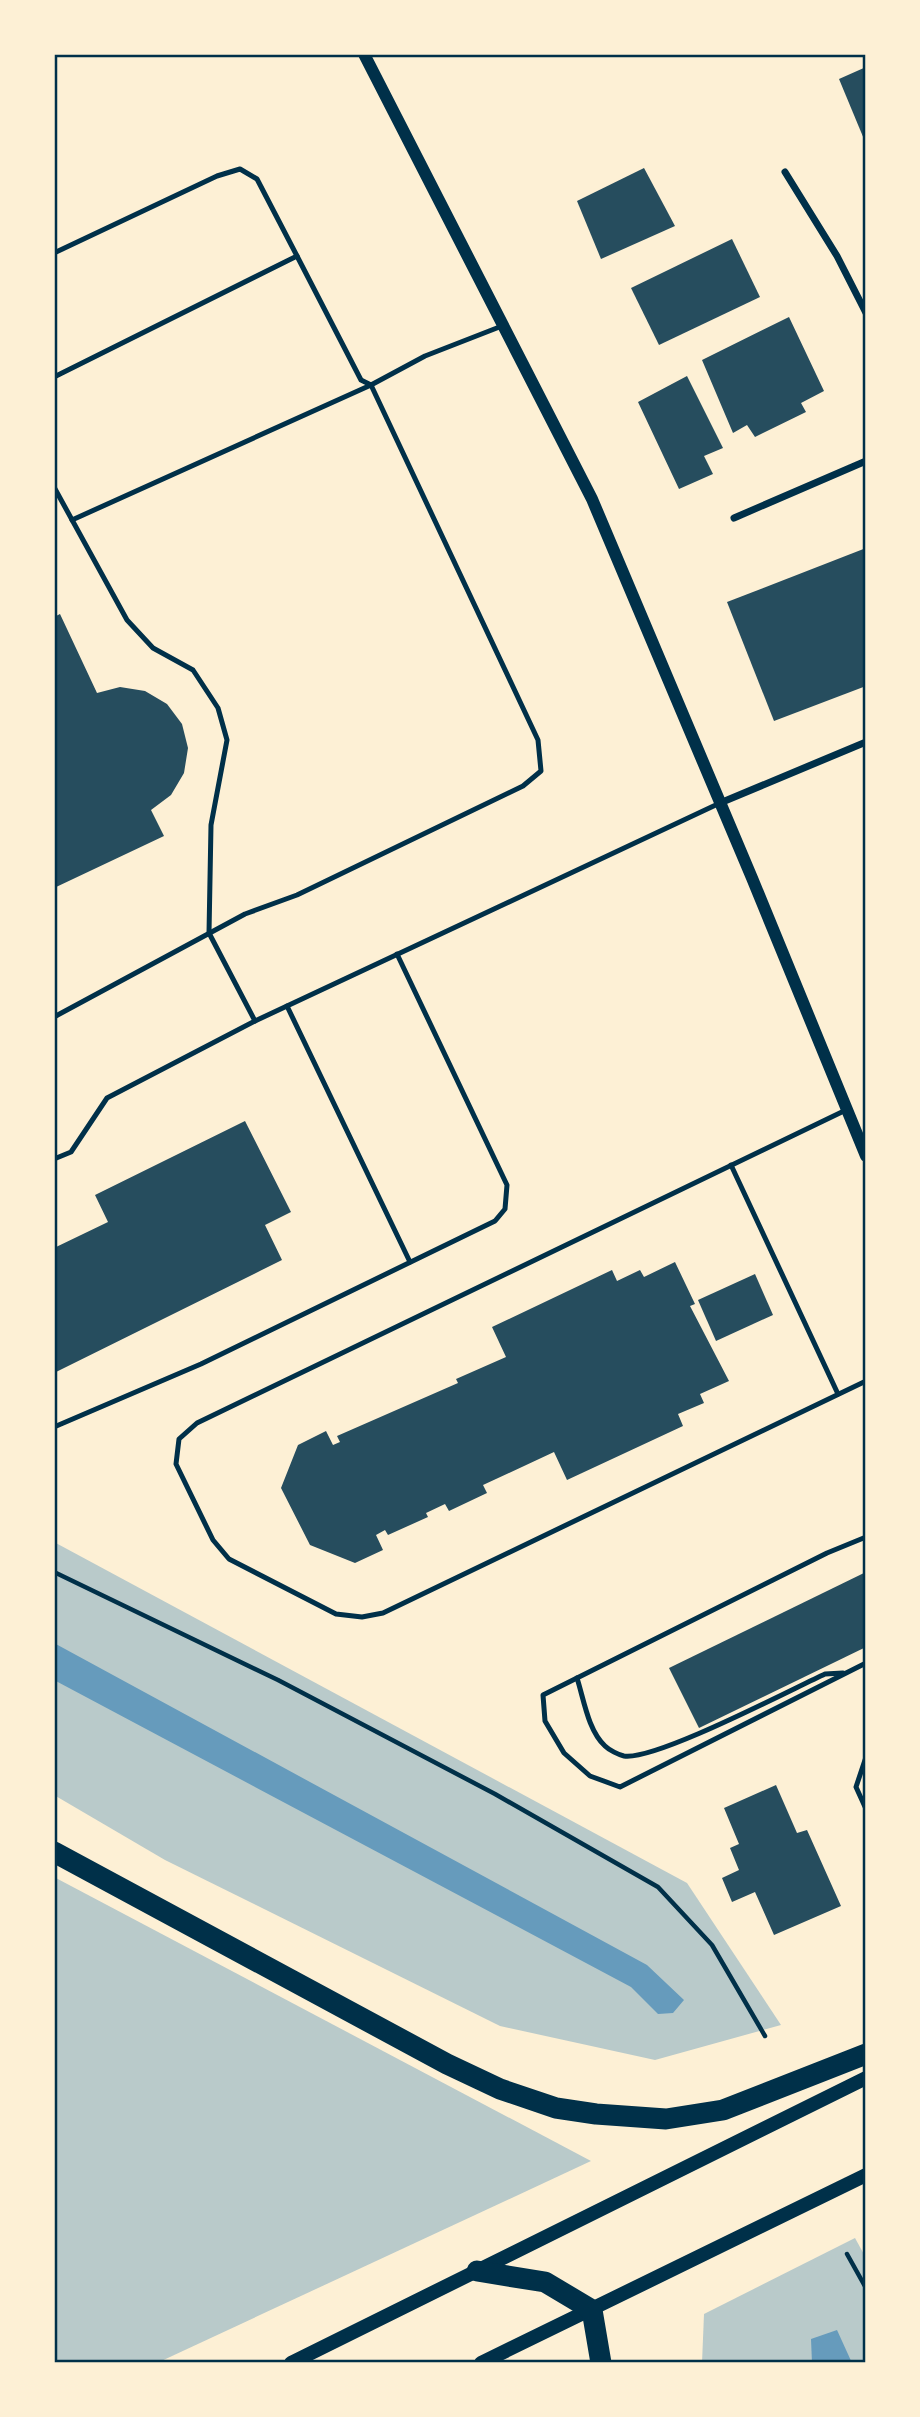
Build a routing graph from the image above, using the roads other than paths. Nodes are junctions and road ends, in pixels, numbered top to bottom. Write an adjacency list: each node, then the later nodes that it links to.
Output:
1 (364, 54): 6 (street)
2 (785, 172): 5 (street)
3 (54, 253): 4 (lane)
4 (297, 256): 7 (lane); 8 (lane)
5 (866, 313)
6 (505, 325): 8 (lane); 14 (street)
7 (54, 377)
8 (371, 385): 12 (lane); 15 (lane)
9 (866, 461): 11 (street)
10 (54, 487): 12 (lane)
11 (734, 518)
12 (72, 520): 15 (lane)
13 (866, 742): 14 (street)
14 (720, 803): 16 (lane); 20 (street)
15 (209, 933): 18 (lane); 19 (lane)
16 (397, 954): 17 (lane); 24 (lane)
17 (287, 1006): 19 (lane); 24 (lane)
18 (54, 1017)
19 (255, 1021): 22 (lane)
20 (847, 1110): 21 (street); 23 (lane)
21 (866, 1156)
22 (54, 1159)
23 (731, 1165): 26 (lane); 26 (lane)
24 (410, 1262): 27 (lane)
25 (866, 1381): 26 (lane)
26 (838, 1394)
27 (54, 1427)
28 (866, 1537): 31 (lane)
29 (866, 1663): 30 (lane)
30 (848, 1672): 31 (lane); 31 (lane)
31 (577, 1678)
32 (866, 1756): 33 (lane)
33 (866, 1809)
34 (54, 1852): 35 (highway)
35 (866, 2054)
36 (866, 2078): 38 (main road)
37 (866, 2175): 39 (main road)
38 (477, 2271): 39 (highway); 40 (main road)
39 (592, 2310): 41 (main road); 42 (highway)
40 (291, 2363)
41 (481, 2363)
42 (601, 2363)

